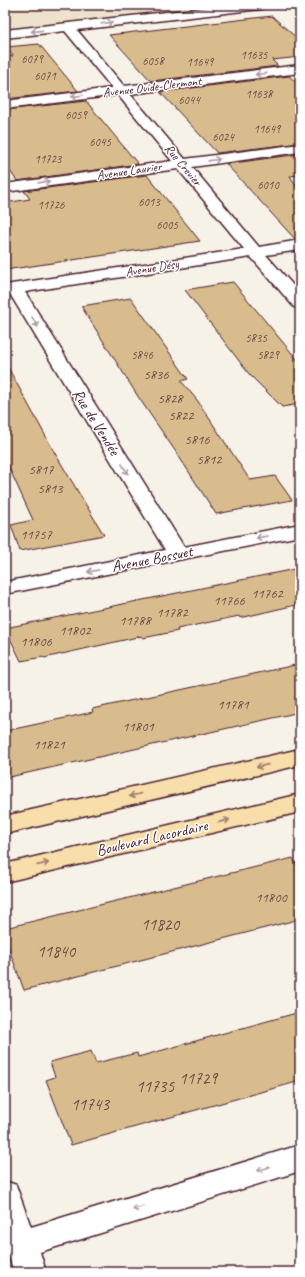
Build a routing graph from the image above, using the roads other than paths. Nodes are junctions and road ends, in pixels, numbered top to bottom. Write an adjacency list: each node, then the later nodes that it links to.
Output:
1 (261, 5): 2 (street, one-way to 1)
2 (68, 27): 3 (street, one-way to 3); 5 (street, Rue Crevier)
3 (5, 34)
4 (300, 69): 5 (street, Avenue Ovide-Clermont, one-way to 5)
5 (121, 91): 6 (street, Avenue Ovide-Clermont, one-way to 6); 8 (street, Rue Crevier)
6 (5, 105)
7 (300, 148): 8 (street, Avenue Laurier, one-way to 7)
8 (182, 164): 9 (street, Avenue Laurier, one-way to 8); 11 (street, Rue Crevier)
9 (5, 188)
10 (300, 245): 11 (street, Avenue Désy)
11 (255, 252): 12 (street, Avenue Désy); 13 (street, Rue Crevier)
12 (10, 290): 15 (street, Rue de Vendée, one-way to 15)
13 (300, 303)
14 (300, 530): 15 (street, Avenue Bossuet, one-way to 15)
15 (178, 554): 16 (street, Avenue Bossuet, one-way to 16)
16 (5, 588)
17 (300, 757): 19 (main road, one-way to 19)
18 (300, 803): 20 (main road, Boulevard Lacordaire, one-way to 18)
19 (5, 825)
20 (5, 873)
21 (300, 1158): 23 (street, one-way to 23)
22 (5, 1194): 23 (street)
23 (26, 1258)

